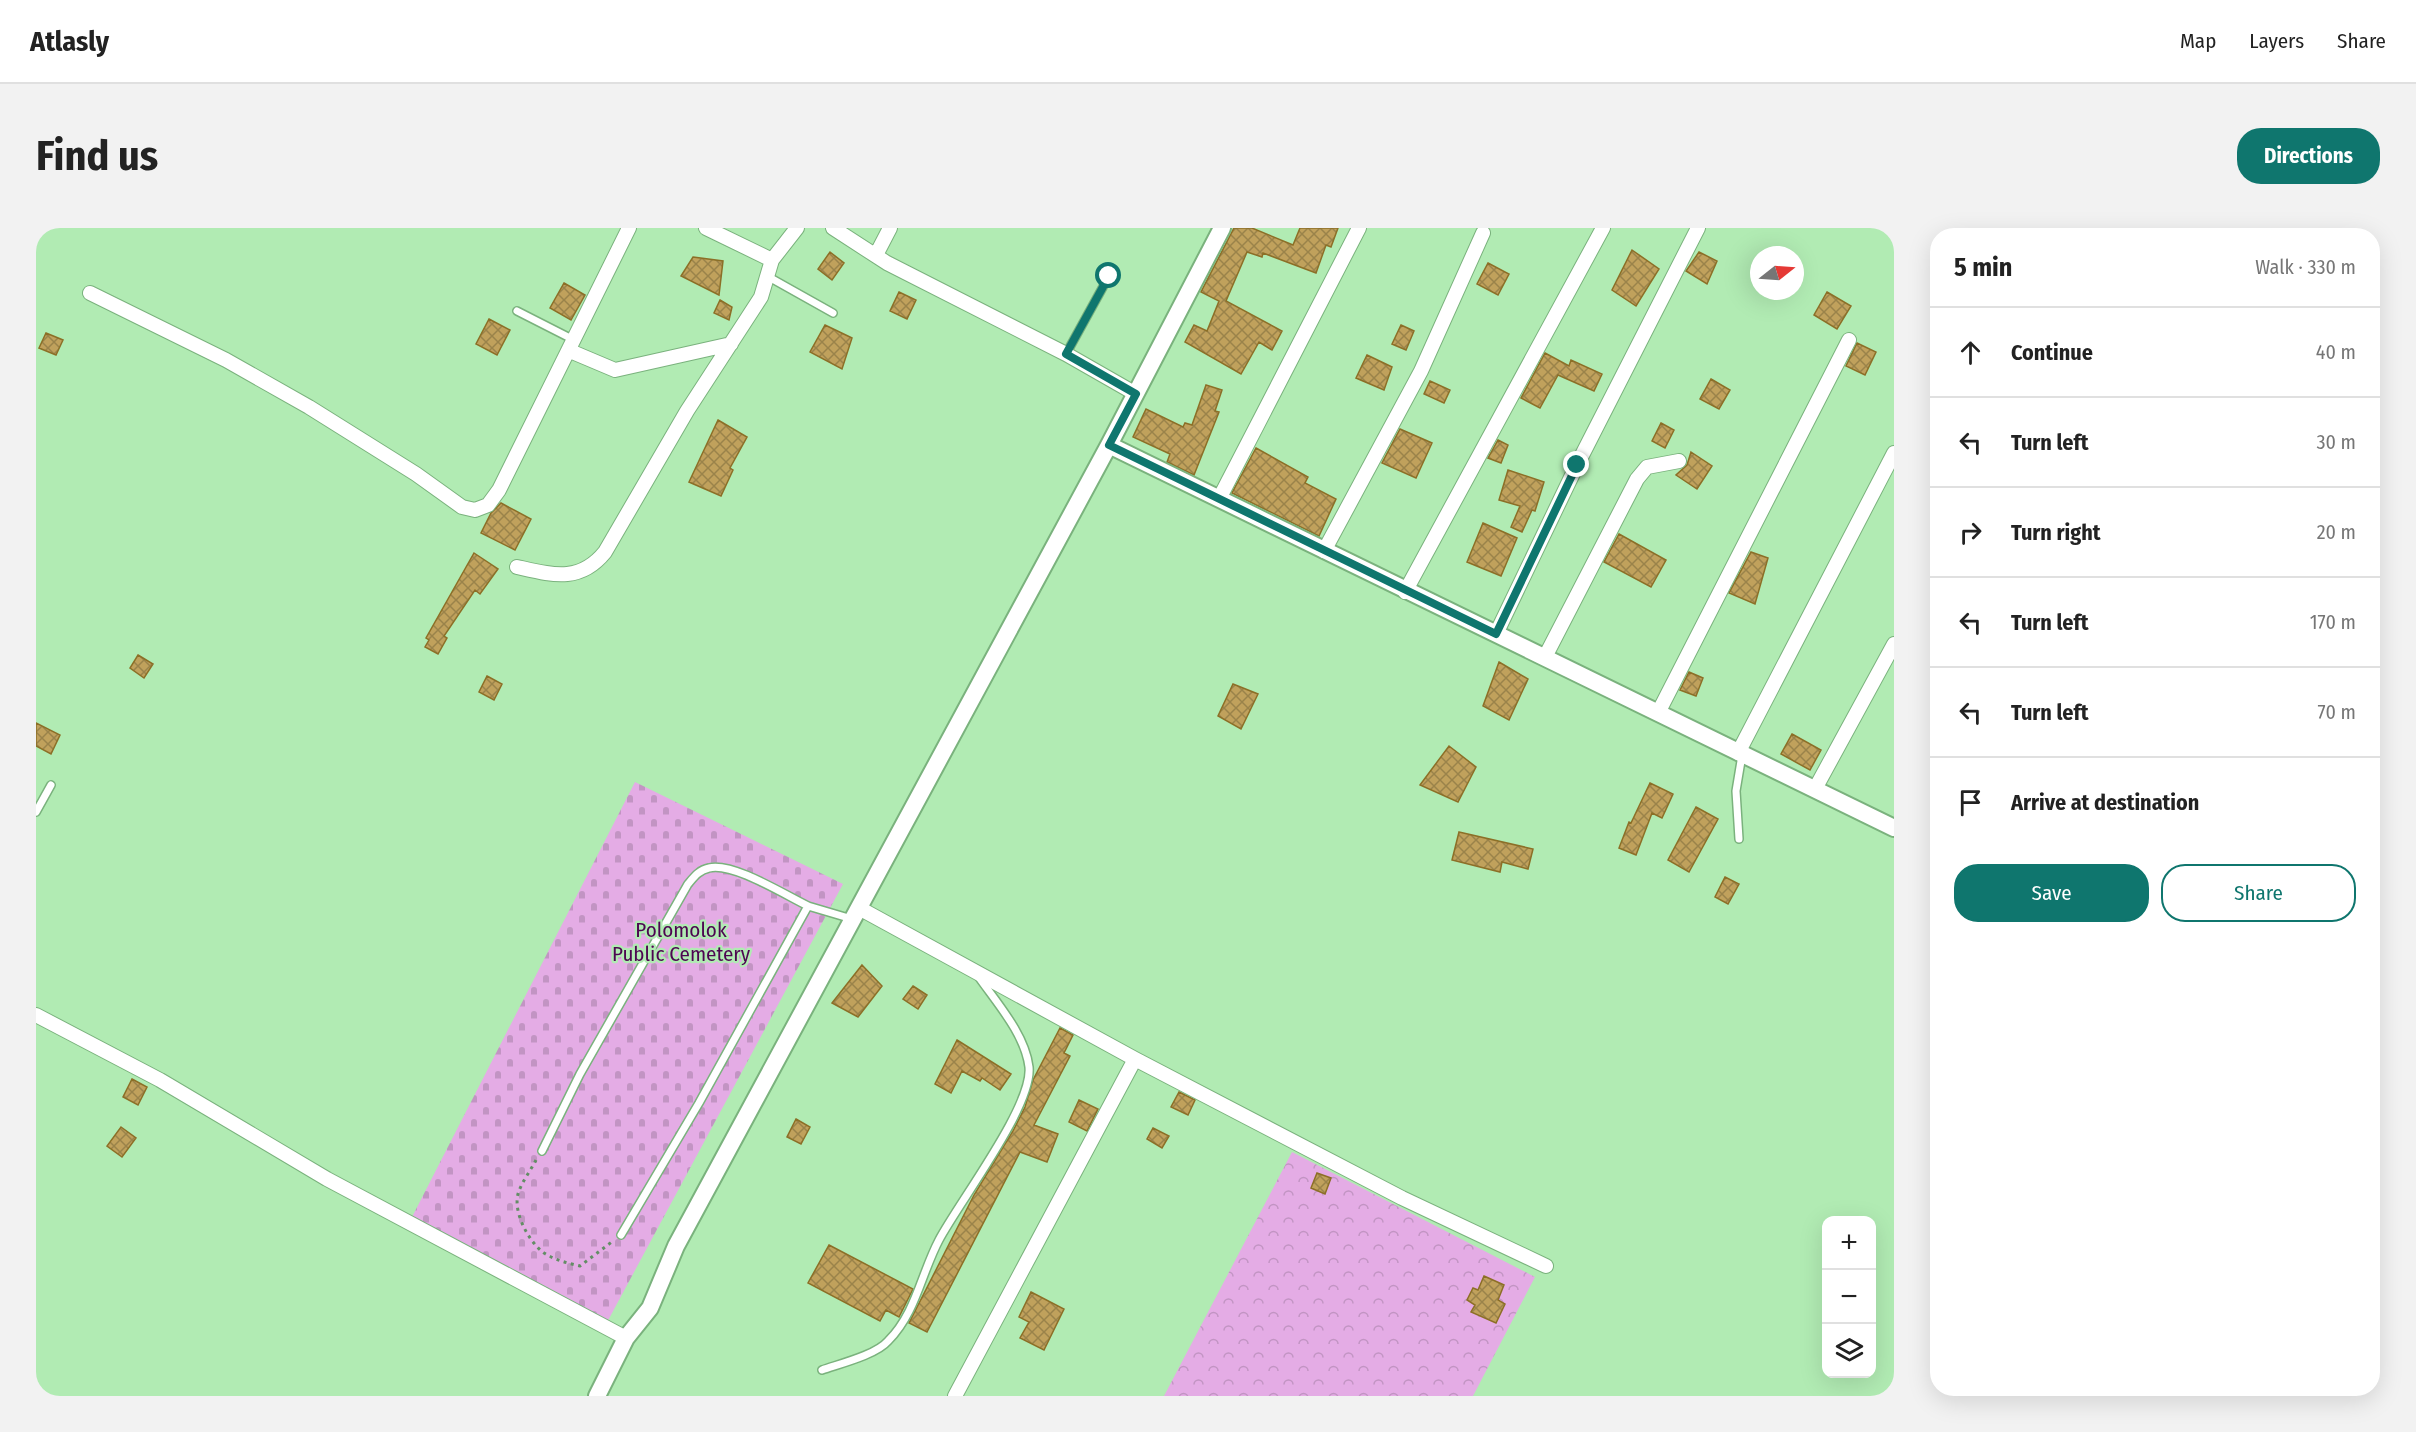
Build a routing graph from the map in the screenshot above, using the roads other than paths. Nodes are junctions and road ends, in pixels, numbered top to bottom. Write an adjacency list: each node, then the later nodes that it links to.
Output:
1 (629, 228): 20 (street)
2 (706, 228): 12 (street)
3 (797, 228): 12 (street)
4 (832, 228): 11 (street)
5 (890, 228): 11 (street)
6 (1222, 228): 22 (street)
7 (1359, 228): 26 (street)
8 (1603, 228): 29 (street)
9 (1698, 228): 30 (street)
10 (1483, 233): 27 (street)
11 (876, 255): 21 (street)
12 (772, 260): 13 (street)
13 (767, 276): 17 (lane); 19 (street)
14 (1109, 276): 21 (lane)
15 (90, 293): 20 (street)
16 (517, 311): 20 (lane)
17 (833, 313)
18 (1850, 340): 33 (street)
19 (731, 344): 20 (street); 28 (street)
20 (573, 346)
21 (1066, 354): 22 (street)
22 (1136, 394): 23 (street)
23 (1109, 445): 26 (street); 41 (street)
24 (1894, 453): 34 (street)
25 (1679, 461): 32 (street)
26 (1220, 499): 27 (street)
27 (1324, 551): 29 (street)
28 (517, 567)
29 (1405, 592): 30 (street)
30 (1496, 634): 32 (street)
31 (1894, 644): 36 (street)
32 (1545, 657): 33 (street)
33 (1658, 713): 34 (street)
34 (1740, 754): 36 (street); 39 (lane)
35 (51, 785): 37 (lane)
36 (1815, 789): 38 (street)
37 (36, 812)
38 (1894, 828)
39 (1739, 839)
40 (808, 906): 41 (lane); 45 (lane); 46 (lane)
41 (856, 914): 42 (street); 48 (street)
42 (973, 969): 44 (street); 49 (lane)
43 (36, 1015): 48 (street)
44 (1135, 1059): 47 (street); 51 (street)
45 (542, 1151)
46 (621, 1235)
47 (1546, 1266)
48 (626, 1338): 50 (street)
49 (822, 1370)
50 (597, 1396)
51 (955, 1396)

